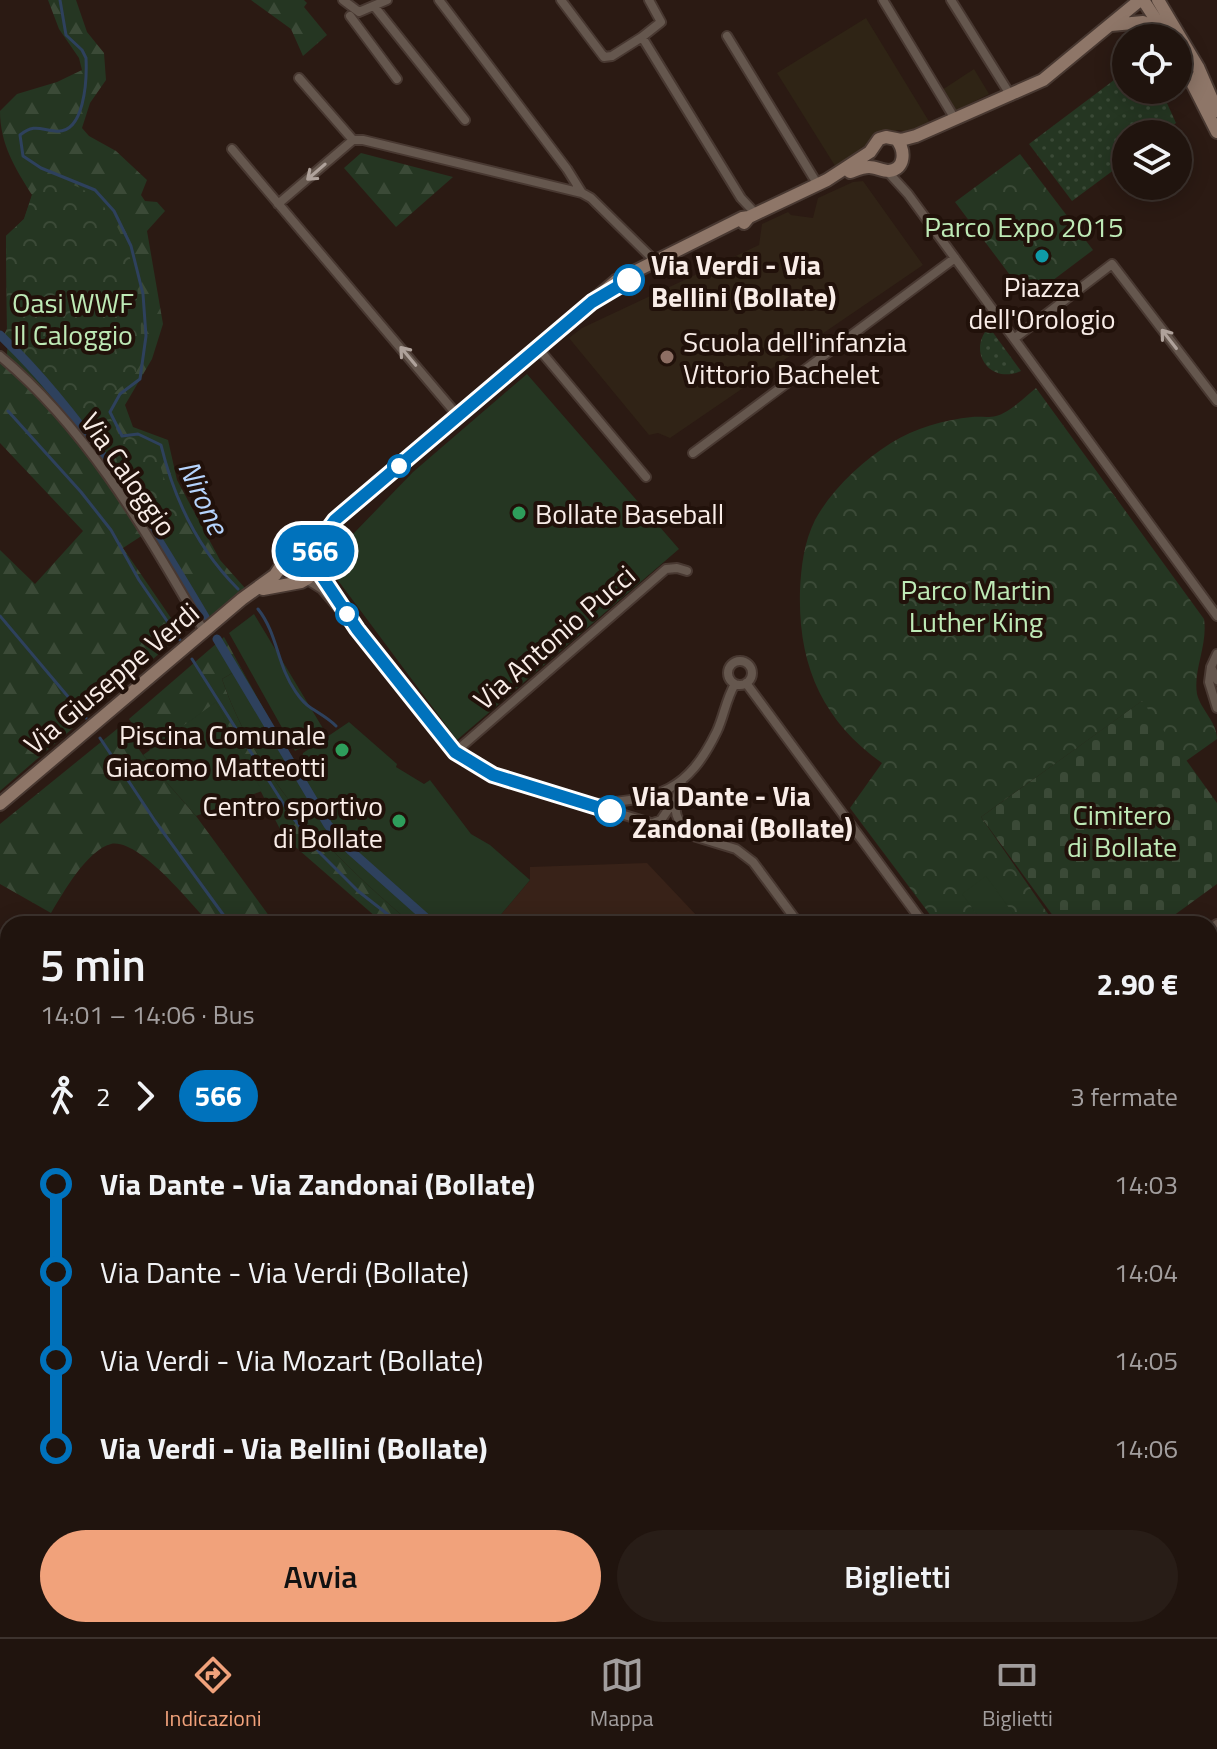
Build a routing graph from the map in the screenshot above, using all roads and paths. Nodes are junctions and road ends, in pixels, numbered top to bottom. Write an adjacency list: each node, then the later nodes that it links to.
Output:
1 (343, 0): 11 (street)
2 (387, 0): 10 (street)
3 (439, 0): 34 (street)
4 (561, 0): 18 (street)
5 (649, 0): 18 (street)
6 (883, 0): 24 (street)
7 (951, 0): 22 (street)
8 (1142, 0): 14 (street); 15 (street)
9 (1158, 0): 25 (street)
10 (374, 6): 11 (street); 23 (street)
11 (354, 14): 20 (street)
12 (1126, 24): 13 (street)
13 (1146, 24)
14 (1159, 24)
15 (1108, 26): 16 (street); 22 (street)
16 (1112, 26)
17 (727, 36): 32 (street)
18 (642, 37): 36 (street)
19 (299, 78): 26 (street)
20 (397, 79)
21 (1192, 79): 25 (street)
22 (1011, 96): 24 (street)
23 (465, 120)
24 (952, 120): 27 (street); 30 (street)
25 (1216, 121)
26 (353, 140): 34 (street); 35 (street, one-way to 35)
27 (897, 140): 29 (street); 30 (street)
28 (232, 149): 35 (street)
29 (870, 152): 31 (street); 32 (street)
30 (902, 158): 31 (street); 33 (street)
31 (883, 170): 32 (street); 33 (street)
32 (822, 182): 36 (street)
33 (907, 192): 37 (street)
34 (582, 193): 38 (street)
35 (278, 204): 43 (street, one-way to 35)
36 (752, 216): 38 (street)
37 (955, 258): 39 (street); 44 (street)
38 (656, 262): 40 (street)
39 (1015, 338): 42 (street, one-way to 39); 53 (street)
40 (538, 348): 43 (street); 45 (street)
41 (0, 356): 55 (street, Via Caloggio)
42 (1217, 401)
43 (458, 416): 46 (street)
44 (693, 453)
45 (646, 477)
46 (335, 520): 47 (street); 48 (street)
47 (296, 552): 48 (street); 49 (street)
48 (312, 562): 51 (street); 54 (street)
49 (283, 566): 51 (street); 52 (street, Via Giuseppe Verdi)
50 (687, 571): 62 (street, Via Antonio Pucci)
51 (299, 580): 52 (street, Via Giuseppe Verdi); 54 (street)
52 (255, 590): 55 (street, Via Giuseppe Verdi)
53 (1217, 616)
54 (357, 629): 62 (street)
55 (204, 631): 66 (street, Via Giuseppe Verdi)
56 (1216, 652): 57 (street)
57 (1211, 667): 58 (street); 61 (street)
58 (1217, 680)
59 (732, 682): 60 (street); 60 (street); 63 (street)
60 (746, 683): 72 (street)
61 (1217, 708)
62 (455, 752): 67 (street)
63 (682, 780): 64 (street); 65 (street)
64 (650, 798): 67 (street); 68 (street)
65 (674, 801): 69 (street); 70 (street)
66 (0, 804)
67 (589, 805): 68 (street)
68 (633, 818): 69 (street)
69 (652, 823): 70 (street)
70 (689, 835): 71 (street)
71 (793, 916)
72 (918, 916)

